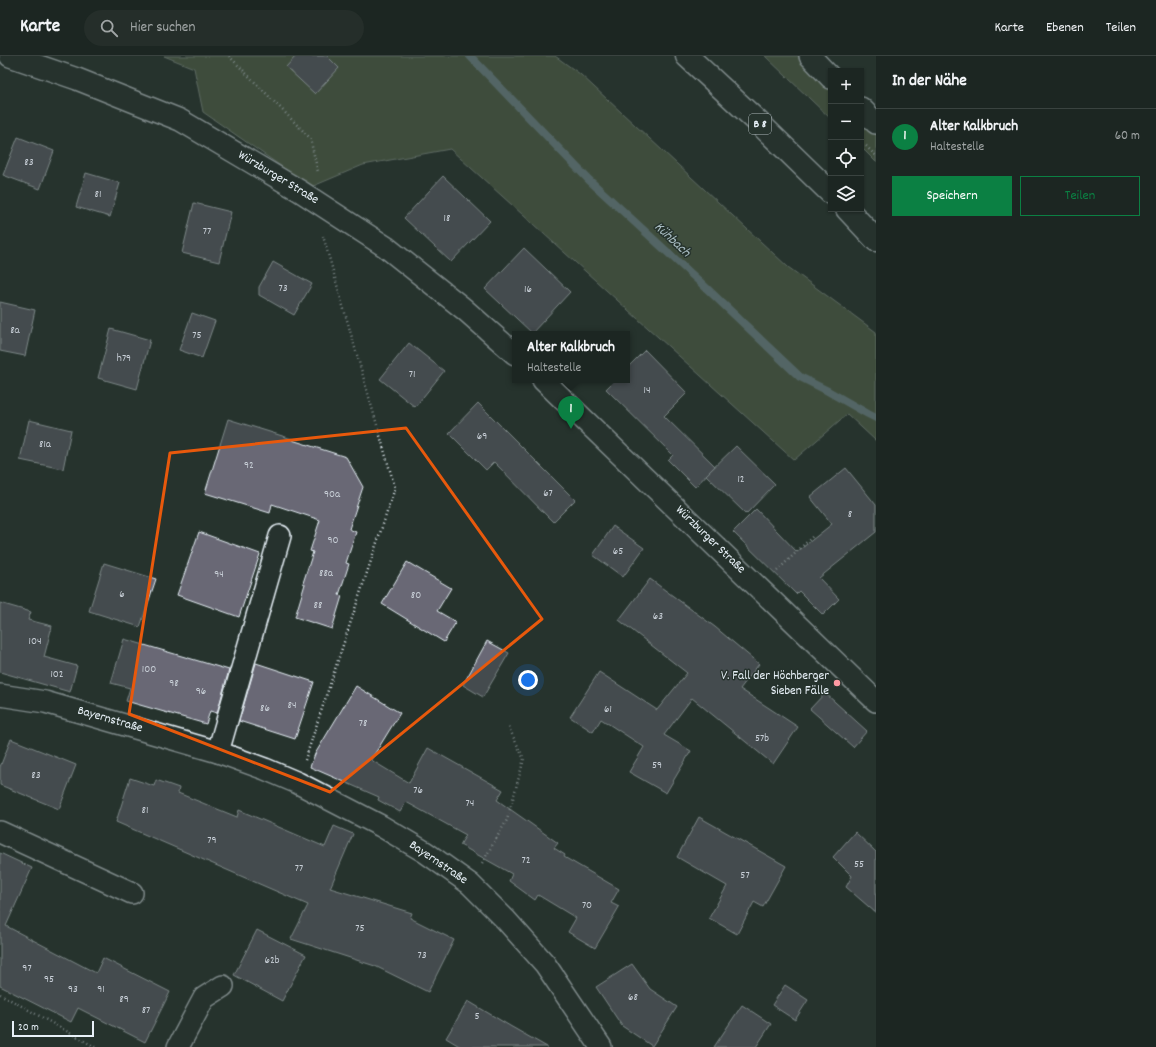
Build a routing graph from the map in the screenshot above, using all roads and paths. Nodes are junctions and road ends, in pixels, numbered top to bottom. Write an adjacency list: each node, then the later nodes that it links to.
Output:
1 (10, 56): 11 (street, Würzburger Straße)
2 (229, 56): 11 (path)
3 (687, 56): 10 (main road, B 8)
4 (810, 56): 5 (street)
5 (828, 75)
6 (864, 111): 7 (street)
7 (876, 123)
8 (864, 145): 9 (path)
9 (876, 156)
10 (828, 191)
11 (326, 207): 14 (street, Würzburger Straße); 23 (path)
12 (850, 212): 13 (main road)
13 (876, 240)
14 (512, 351)
15 (546, 383): 20 (street, Würzburger Straße)
16 (814, 535): 18 (path)
17 (280, 536): 22 (street)
18 (786, 563)
19 (0, 696): 22 (street, Bayernstraße)
20 (876, 701)
21 (507, 724): 25 (path)
22 (218, 752): 23 (street, Bayernstraße)
23 (298, 784): 25 (street, Bayernstraße)
24 (0, 832): 26 (street)
25 (470, 884): 31 (street, Bayernstraße)
26 (132, 893)
27 (223, 986): 30 (street)
28 (0, 994): 29 (path)
29 (95, 1047)
30 (178, 1047)
31 (601, 1047)

